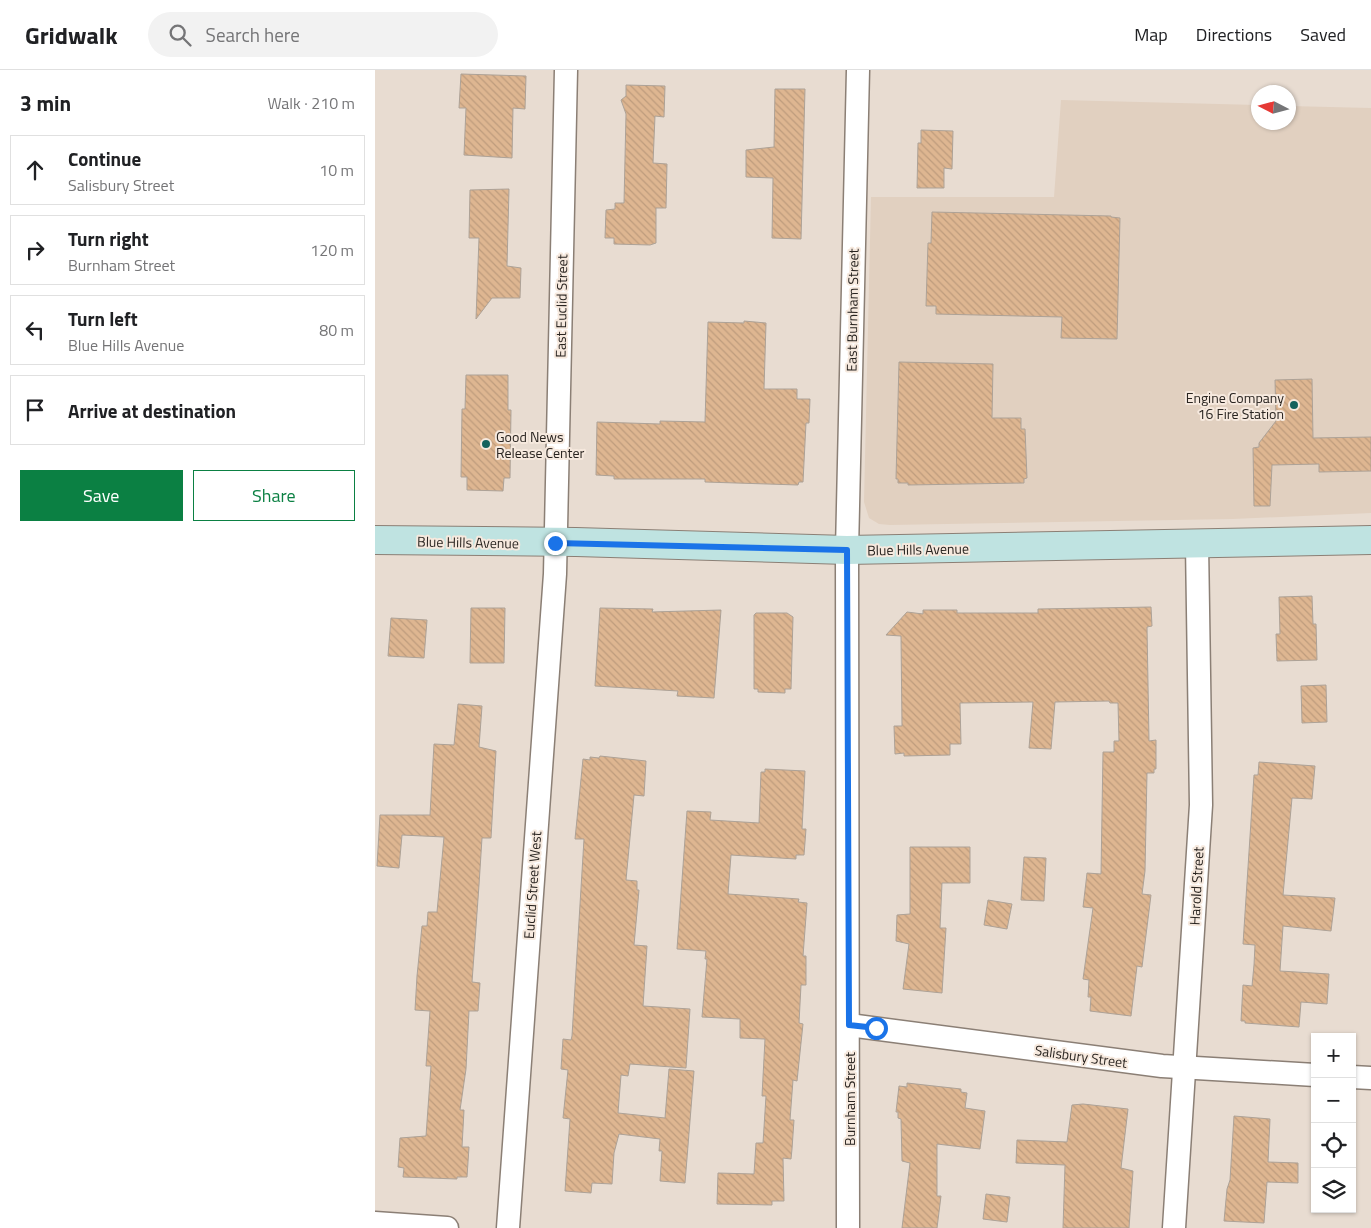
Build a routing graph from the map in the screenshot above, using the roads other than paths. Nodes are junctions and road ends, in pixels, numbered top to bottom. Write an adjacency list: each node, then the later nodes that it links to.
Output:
1 (566, 70): 5 (street, East Euclid Street)
2 (858, 70): 7 (street, East Burnham Street)
3 (375, 540): 5 (main road, Blue Hills Avenue)
4 (1371, 540): 6 (main road, Blue Hills Avenue)
5 (555, 543): 7 (main road, Blue Hills Avenue); 15 (street, Euclid Street West)
6 (1197, 544): 7 (main road, Blue Hills Avenue); 9 (street, Harold Street)
7 (847, 550): 8 (street, Burnham Street)
8 (849, 1025): 9 (street, Salisbury Street); 16 (street, Burnham Street)
9 (1185, 1069): 10 (street, Salisbury Street); 17 (street, Harold Street)
10 (1311, 1075)
11 (1356, 1077): 12 (street)
12 (1371, 1078)
13 (375, 1223): 14 (street)
14 (447, 1228)
15 (508, 1228)
16 (848, 1228)
17 (1174, 1228)

